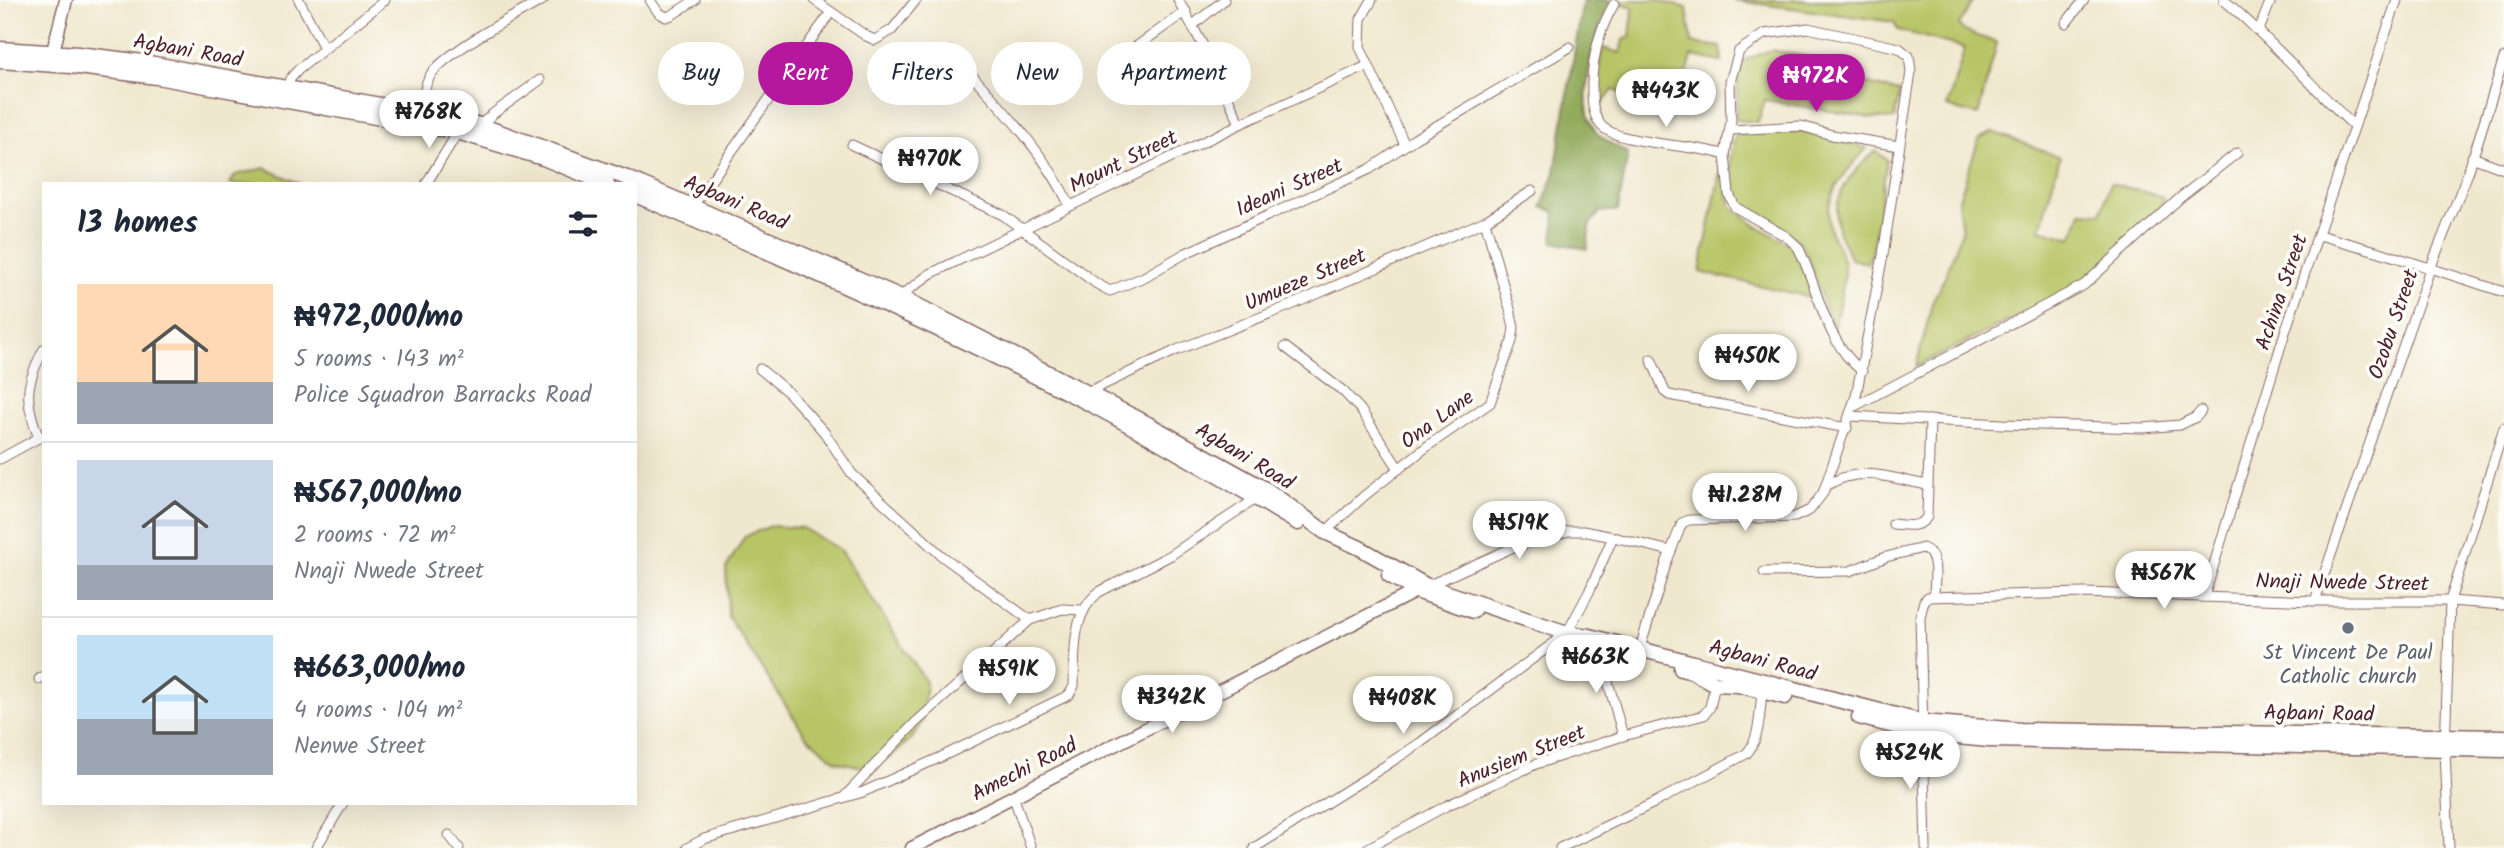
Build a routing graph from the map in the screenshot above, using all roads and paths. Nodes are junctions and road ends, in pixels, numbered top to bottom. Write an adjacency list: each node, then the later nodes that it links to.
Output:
1 (66, 0): 26 (main road)
2 (299, 0): 24 (street)
3 (385, 0): 24 (street)
4 (543, 0): 33 (street)
5 (650, 0): 6 (street)
6 (695, 0)
7 (814, 0): 18 (street)
8 (916, 0): 18 (street)
9 (1178, 0): 17 (street)
10 (1224, 0): 20 (street)
11 (1373, 0): 29 (street)
12 (2084, 0): 19 (street)
13 (2224, 0): 21 (street)
14 (2271, 0): 21 (street)
15 (2397, 0): 36 (street, Achina Street)
16 (1614, 4): 43 (street)
17 (1185, 11): 20 (street); 22 (street)
18 (831, 12): 53 (street)
19 (2066, 23)
20 (1193, 25): 34 (street)
21 (2259, 30): 36 (street)
22 (1142, 42)
23 (1570, 47): 40 (street, Ideani Street)
24 (324, 48): 32 (street)
25 (0, 49): 26 (main road, Agbani Road)
26 (50, 58): 28 (main road, Agbani Road); 32 (main road, Agbani Road); 38 (main road, Agbani Road)
27 (2504, 58): 44 (street, Ozobu Street)
28 (0, 61)
29 (1367, 66): 34 (street, Mount Street); 40 (street)
30 (540, 80): 35 (street)
31 (977, 82): 52 (street)
32 (287, 89): 33 (main road, Agbani Road)
33 (423, 113): 35 (main road, Agbani Road)
34 (1240, 124): 52 (street, Mount Street)
35 (480, 125): 48 (main road, Agbani Road)
36 (2354, 126): 56 (street, Achina Street)
37 (1731, 130): 41 (street); 41 (street); 43 (street)
38 (458, 132): 46 (street); 47 (main road, Agbani Road)
39 (852, 145): 55 (street)
40 (1405, 145): 55 (street, Ideani Street)
41 (1899, 146): 65 (street)
42 (2237, 152): 67 (street)
43 (1725, 155): 65 (street)
44 (2473, 157): 45 (street); 57 (street, Ozobu Street)
45 (2504, 169)
46 (427, 182)
47 (602, 182)
48 (635, 182)
49 (637, 183): 53 (main road, Agbani Road)
50 (1532, 191): 54 (street, Umueze Street)
51 (637, 196): 53 (main road, Agbani Road)
52 (1070, 206): 55 (street, Mount Street)
53 (689, 211): 59 (main road, Agbani Road); 60 (main road, Agbani Road)
54 (1485, 221): 66 (street, Umueze Street); 74 (street, Ona Lane)
55 (1021, 230): 59 (street, Mount Street)
56 (2319, 235): 57 (street); 85 (street, Achina Street)
57 (2430, 269): 58 (street); 86 (street, Ozobu Street)
58 (2504, 292)
59 (901, 297): 60 (street, Mount Street); 66 (main road, Agbani Road)
60 (887, 306): 77 (main road, Agbani Road)
61 (1285, 347): 74 (street)
62 (42, 353): 72 (street)
63 (1651, 359): 70 (street)
64 (760, 369): 90 (street)
65 (1862, 372): 67 (street)
66 (1088, 392): 77 (main road, Agbani Road)
67 (1852, 411): 69 (street); 70 (street)
68 (2201, 411): 69 (street)
69 (1930, 420): 76 (street)
70 (1847, 428): 75 (street)
71 (2504, 428): 87 (street)
72 (41, 437): 73 (street)
73 (0, 459)
74 (1399, 469): 79 (street, Ona Lane)
75 (1827, 485): 76 (street); 81 (street)
76 (1928, 485): 78 (street)
77 (1262, 494): 79 (main road, Agbani Road); 83 (main road, Agbani Road); 89 (street)
78 (1893, 524)
79 (1325, 532): 83 (main road, Agbani Road)
80 (1613, 537): 81 (street); 83 (street); 91 (street)
81 (1671, 551): 93 (street)
82 (1764, 572): 84 (street)
83 (1422, 588): 91 (main road, Agbani Road); 101 (main road, Amechi Road)
84 (1934, 596): 85 (street, Nnaji Nwede Street); 96 (street)
85 (2204, 597): 86 (street, Nnaji Nwede Street)
86 (2315, 601): 87 (street, Nnaji Nwede Street)
87 (2450, 601): 88 (street, Nnaji Nwede Street); 99 (street)
88 (2504, 605)
89 (1083, 610): 90 (street); 102 (street)
90 (1030, 620): 102 (street)
91 (1564, 635): 92 (main road, Agbani Road); 93 (main road, Agbani Road); 110 (street)
92 (1593, 645): 94 (main road, Agbani Road); 97 (street)
93 (1640, 648): 96 (main road, Agbani Road)
94 (1715, 684): 95 (main road, Agbani Road); 97 (street, Anusiem Street)
95 (1762, 691): 96 (main road, Agbani Road); 112 (street)
96 (1924, 728): 99 (main road, Agbani Road); 113 (street)
97 (1623, 736): 111 (street, Anusiem Street)
98 (2504, 737): 99 (main road, Agbani Road)
99 (2445, 743): 100 (main road, Agbani Road); 114 (street)
100 (2504, 750)
101 (1013, 795): 108 (main road, Amechi Road); 109 (street)
102 (842, 798): 107 (street)
103 (342, 805): 105 (street)
104 (449, 835): 106 (street)
105 (316, 848)
106 (459, 848)
107 (687, 848)
108 (912, 848)
109 (1031, 848)
110 (1254, 848)
111 (1368, 848)
112 (1560, 848)
113 (1926, 848)
114 (2449, 848)

